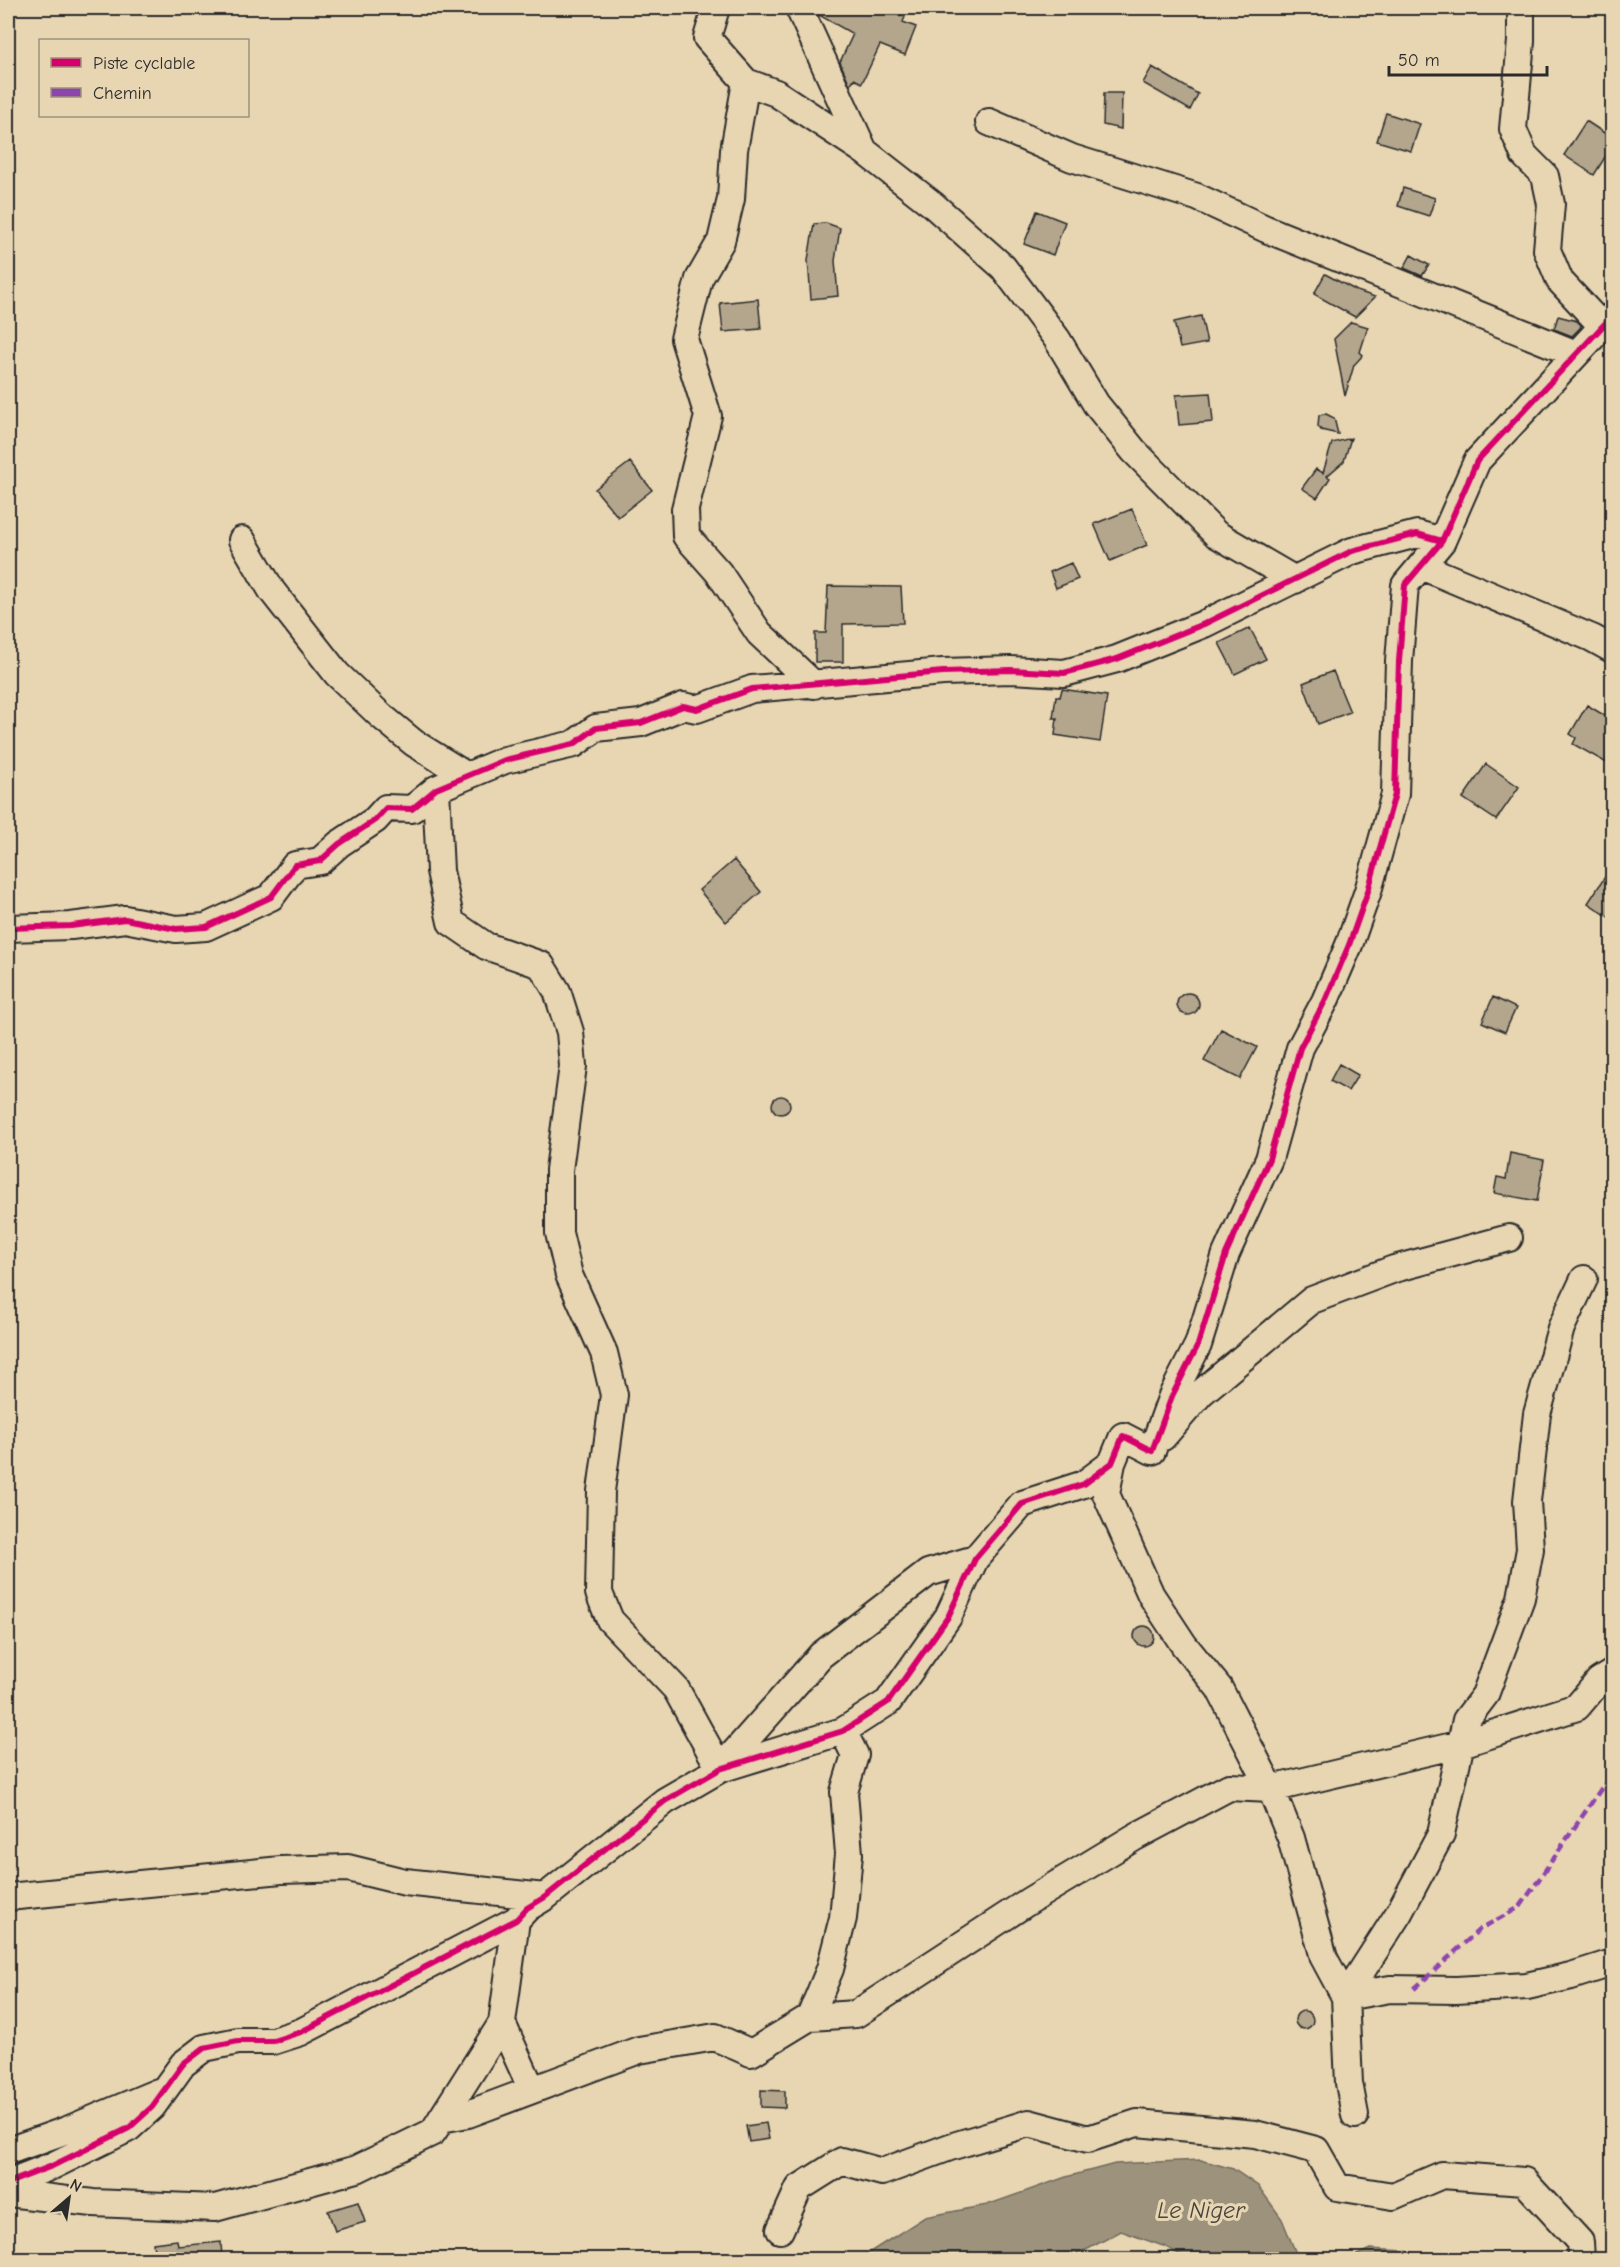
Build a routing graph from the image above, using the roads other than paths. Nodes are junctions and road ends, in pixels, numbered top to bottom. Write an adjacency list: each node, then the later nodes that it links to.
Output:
1 (716, 8): 4 (street)
2 (799, 8): 6 (street)
3 (1521, 8): 7 (street)
4 (746, 82): 6 (street); 14 (street)
5 (989, 122): 8 (street)
6 (864, 151): 12 (street)
7 (1607, 321): 8 (street)
8 (1576, 354): 10 (street)
9 (242, 540): 15 (street)
10 (1442, 541): 11 (street); 12 (street)
11 (1421, 566): 13 (street); 20 (street)
12 (1295, 580): 14 (street)
13 (1612, 649)
14 (814, 685): 15 (street)
15 (467, 776): 16 (street)
16 (436, 789): 17 (street); 26 (street)
17 (8, 928)
18 (1509, 1238): 20 (street)
19 (1584, 1279): 25 (street)
20 (1152, 1451): 21 (street)
21 (1112, 1463): 22 (street); 27 (street)
22 (975, 1559): 24 (street); 26 (street)
23 (1612, 1673): 25 (street)
24 (843, 1731): 26 (street); 33 (street)
25 (1461, 1744): 27 (street); 32 (street)
26 (720, 1769): 29 (street)
27 (1271, 1789): 32 (street); 33 (street)
28 (8, 1897): 29 (street)
29 (545, 1897): 30 (street)
30 (516, 1920): 34 (street); 35 (street)
31 (1612, 1963): 32 (street)
32 (1345, 1997): 37 (street)
33 (810, 2017): 36 (street)
34 (502, 2023): 36 (street); 38 (street)
35 (166, 2087): 39 (street); 40 (street)
36 (532, 2090): 38 (street)
37 (1355, 2115)
38 (441, 2119): 41 (street)
39 (8, 2151)
40 (8, 2183)
41 (8, 2193)
42 (780, 2230): 43 (street)
43 (1581, 2259)

